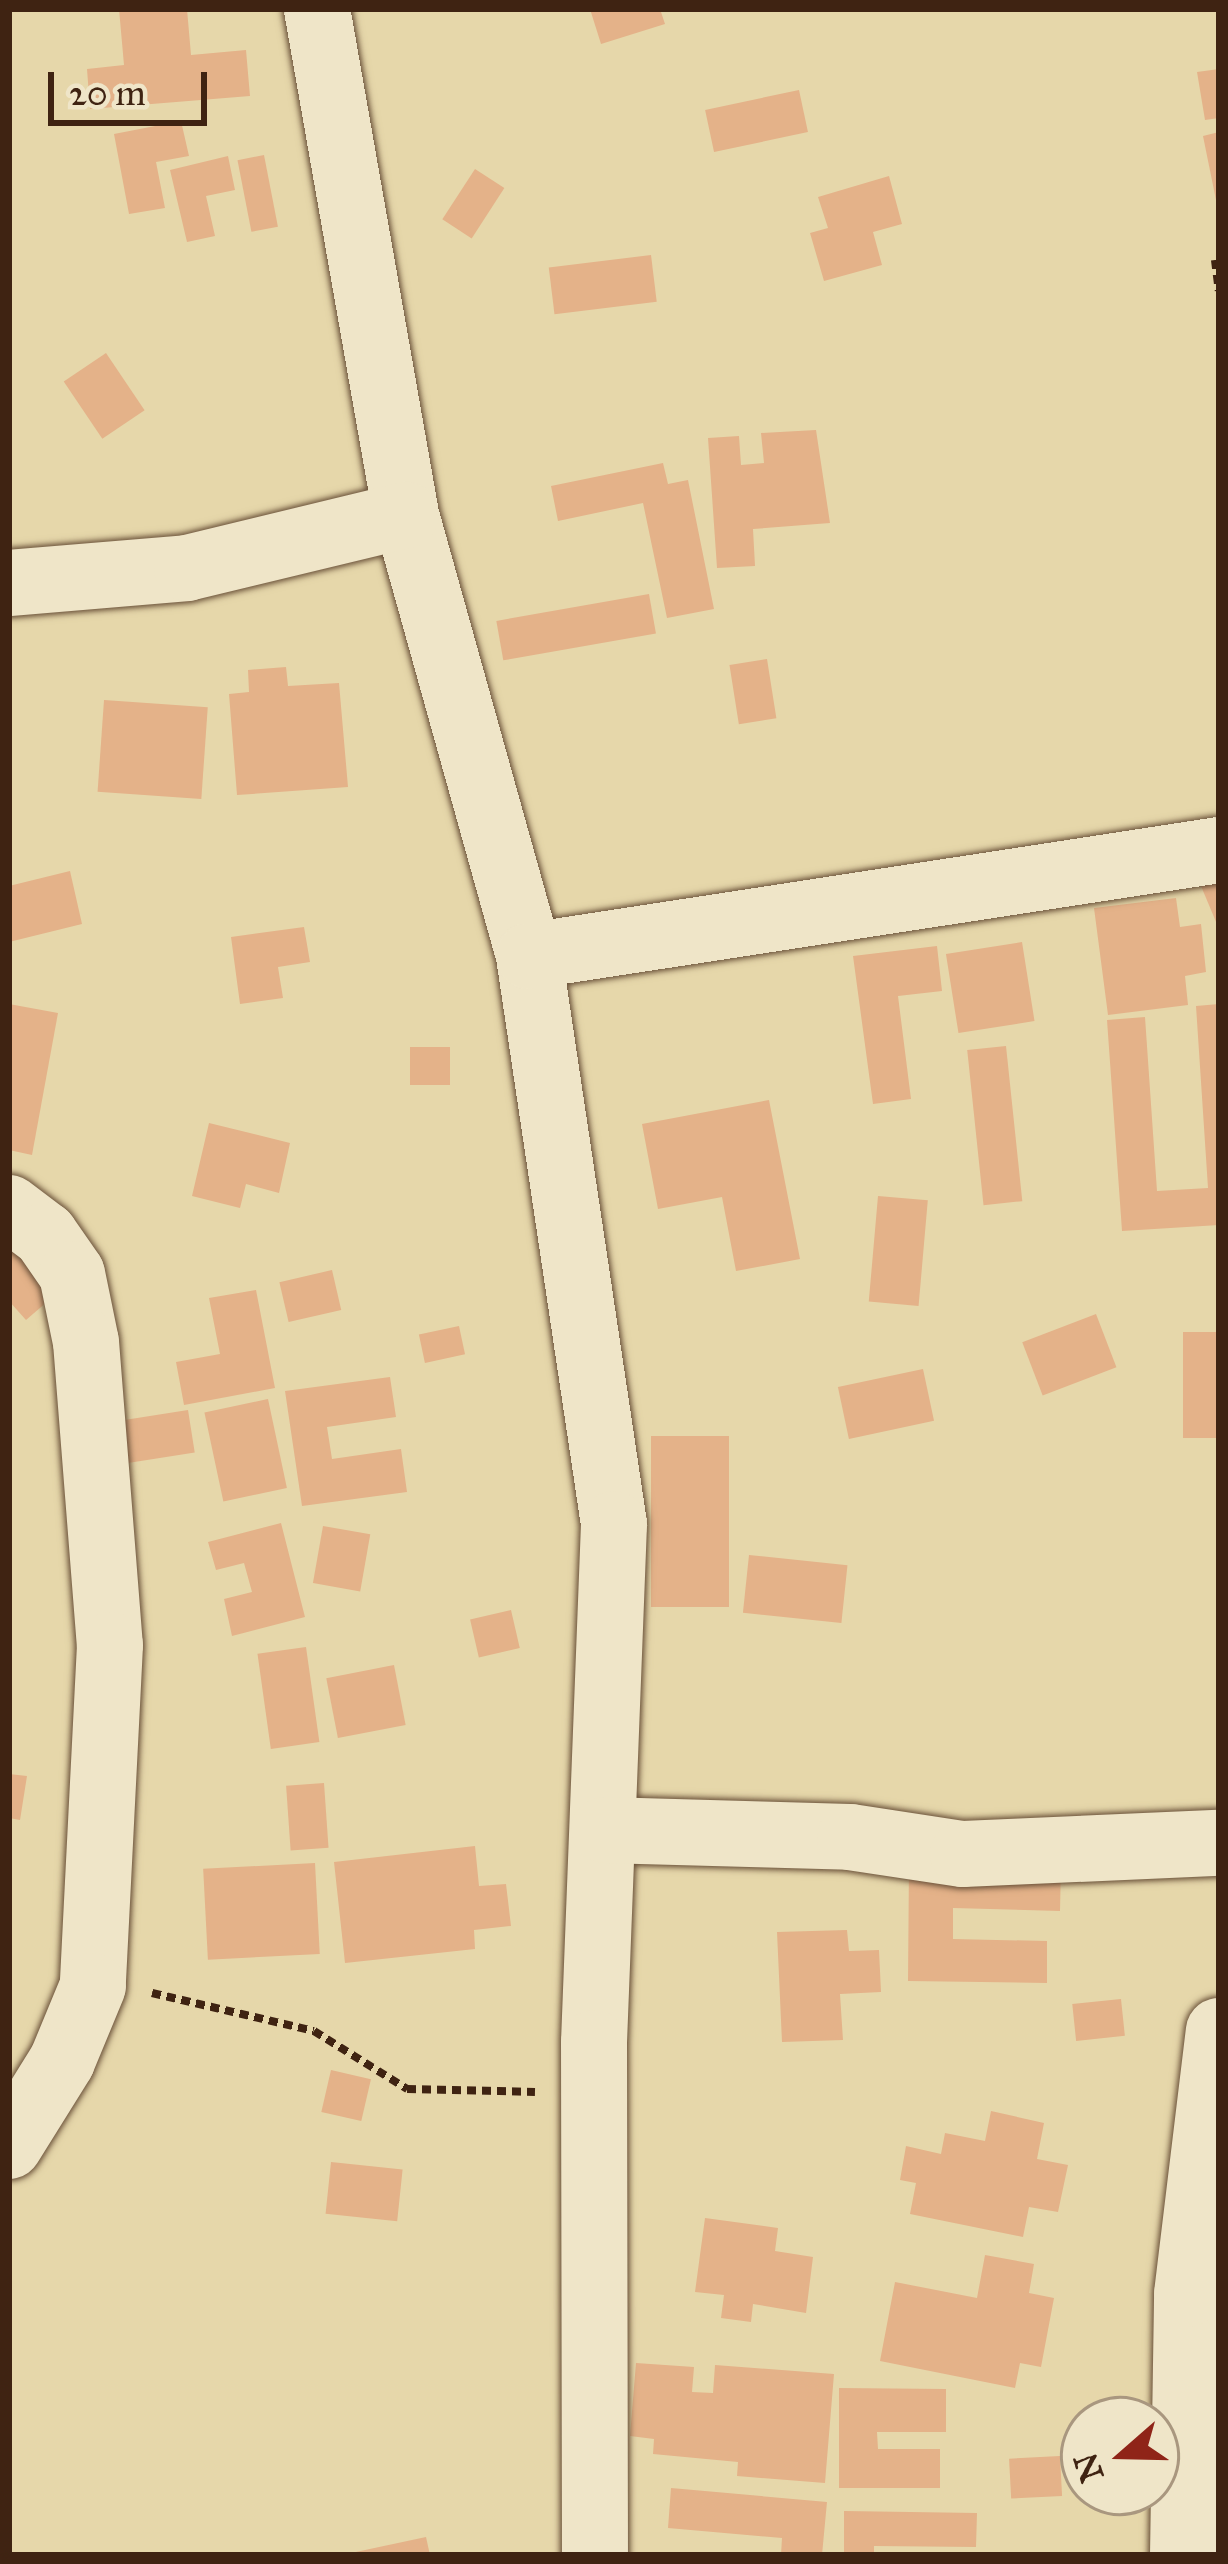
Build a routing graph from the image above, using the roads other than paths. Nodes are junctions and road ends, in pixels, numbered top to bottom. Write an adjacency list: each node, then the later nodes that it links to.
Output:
1 (317, 9): 2 (street)
2 (406, 515): 3 (street); 5 (street)
3 (9, 584)
4 (1219, 850): 5 (street)
5 (529, 956): 7 (street)
6 (9, 1208): 10 (street)
7 (604, 1830): 8 (street); 12 (street)
8 (1219, 1843)
9 (1219, 2031): 11 (street)
10 (9, 2146)
11 (1203, 2297): 13 (street)
12 (595, 2555)
13 (1183, 2555)

